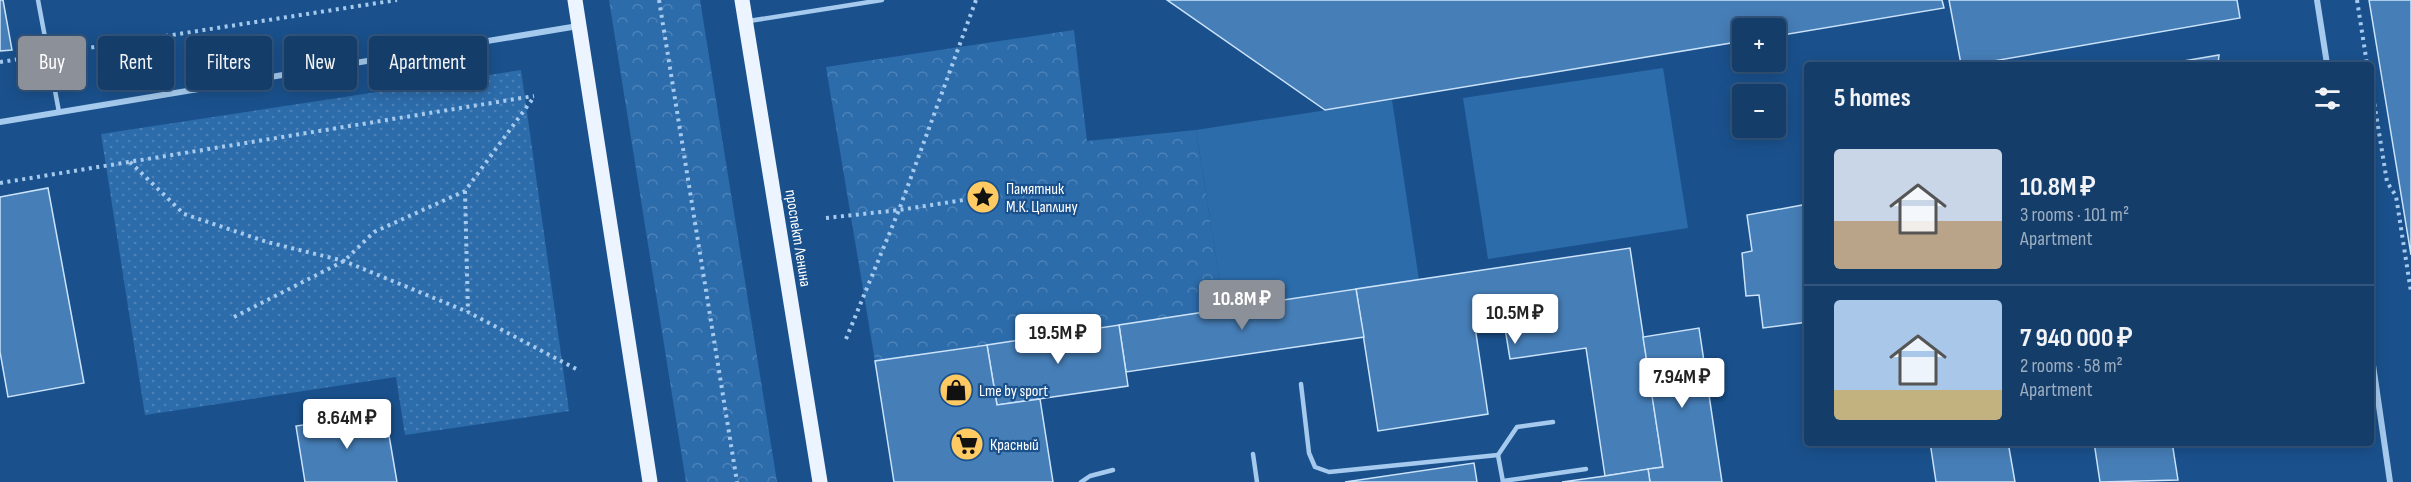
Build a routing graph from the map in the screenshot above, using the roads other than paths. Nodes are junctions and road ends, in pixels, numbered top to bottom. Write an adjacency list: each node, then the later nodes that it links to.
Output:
1 (38, 0): 9 (lane)
2 (575, 0): 7 (main road)
3 (742, 0): 6 (main road, проспект Ленина)
4 (882, 0): 6 (lane)
5 (2317, 0): 8 (street)
6 (746, 22): 19 (main road, проспект Ленина)
7 (579, 26): 9 (street); 18 (main road)
8 (2327, 62)
9 (59, 112): 10 (street)
10 (0, 122)
11 (2374, 371): 23 (street)
12 (1301, 384): 15 (lane)
13 (1553, 422): 15 (lane)
14 (1253, 454): 21 (lane)
15 (1498, 455): 22 (lane)
16 (1586, 469): 22 (lane)
17 (1113, 470): 20 (lane)
18 (650, 482)
19 (820, 482)
20 (1081, 482)
21 (1257, 482)
22 (1503, 482)
23 (2391, 482)

